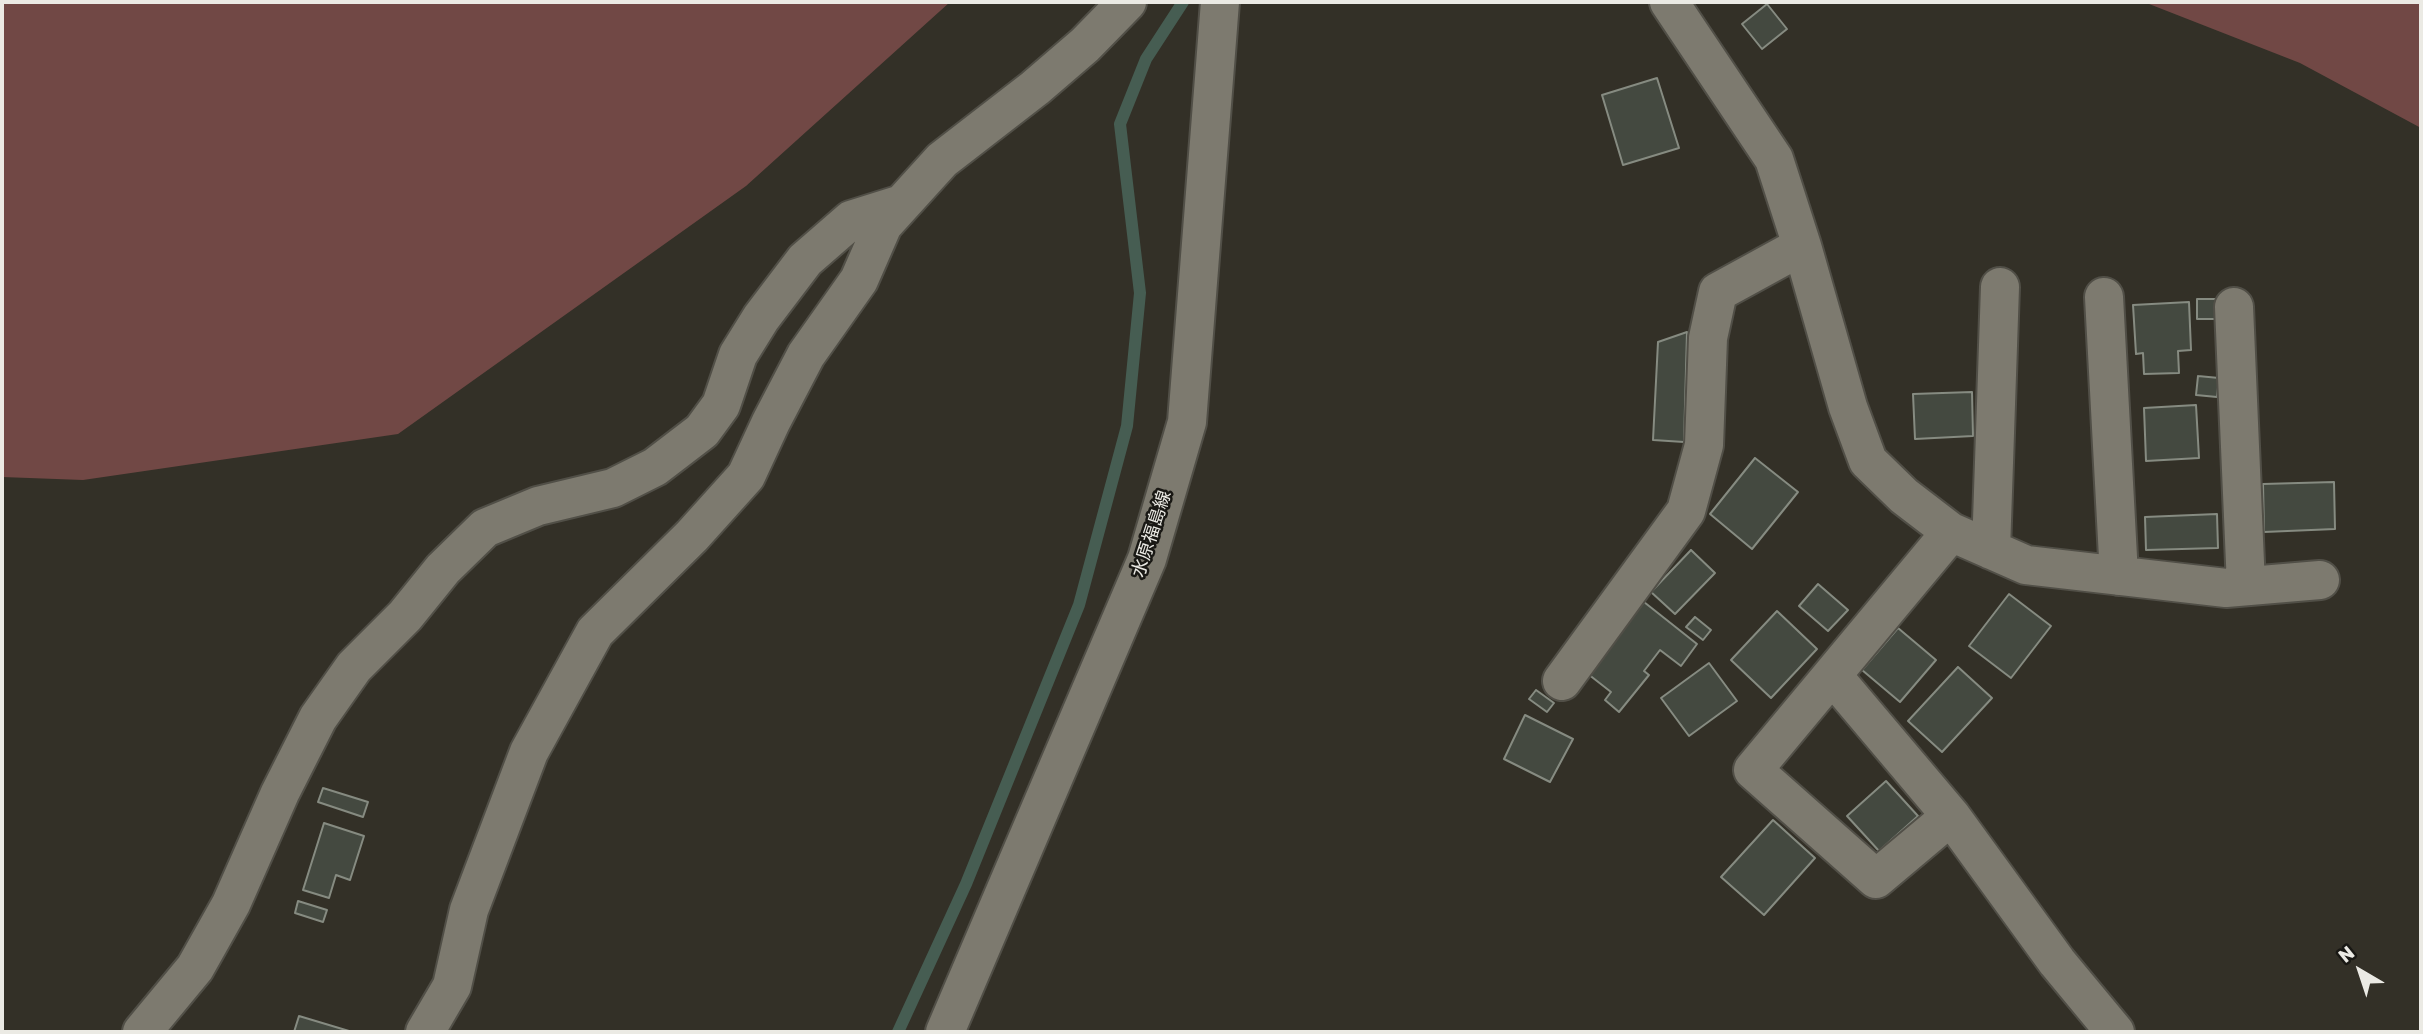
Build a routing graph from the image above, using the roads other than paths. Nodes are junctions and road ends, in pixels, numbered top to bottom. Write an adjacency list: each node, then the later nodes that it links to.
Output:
1 (1127, 2): 4 (street)
2 (1220, 2): 19 (street, 水原福島線)
3 (1669, 2): 5 (street)
4 (902, 204): 17 (street); 18 (street)
5 (1802, 246): 9 (street); 15 (street)
6 (2000, 287): 10 (street)
7 (2104, 297): 11 (street)
8 (2234, 307): 13 (street)
9 (1951, 532): 10 (street); 14 (street)
10 (1991, 550): 11 (street)
11 (2119, 576): 13 (street)
12 (2320, 580): 13 (street)
13 (2246, 586)
14 (1832, 675): 16 (street); 16 (street)
15 (1562, 681)
16 (1951, 816): 20 (street)
17 (142, 1032)
18 (425, 1032)
19 (945, 1032)
20 (2115, 1032)

